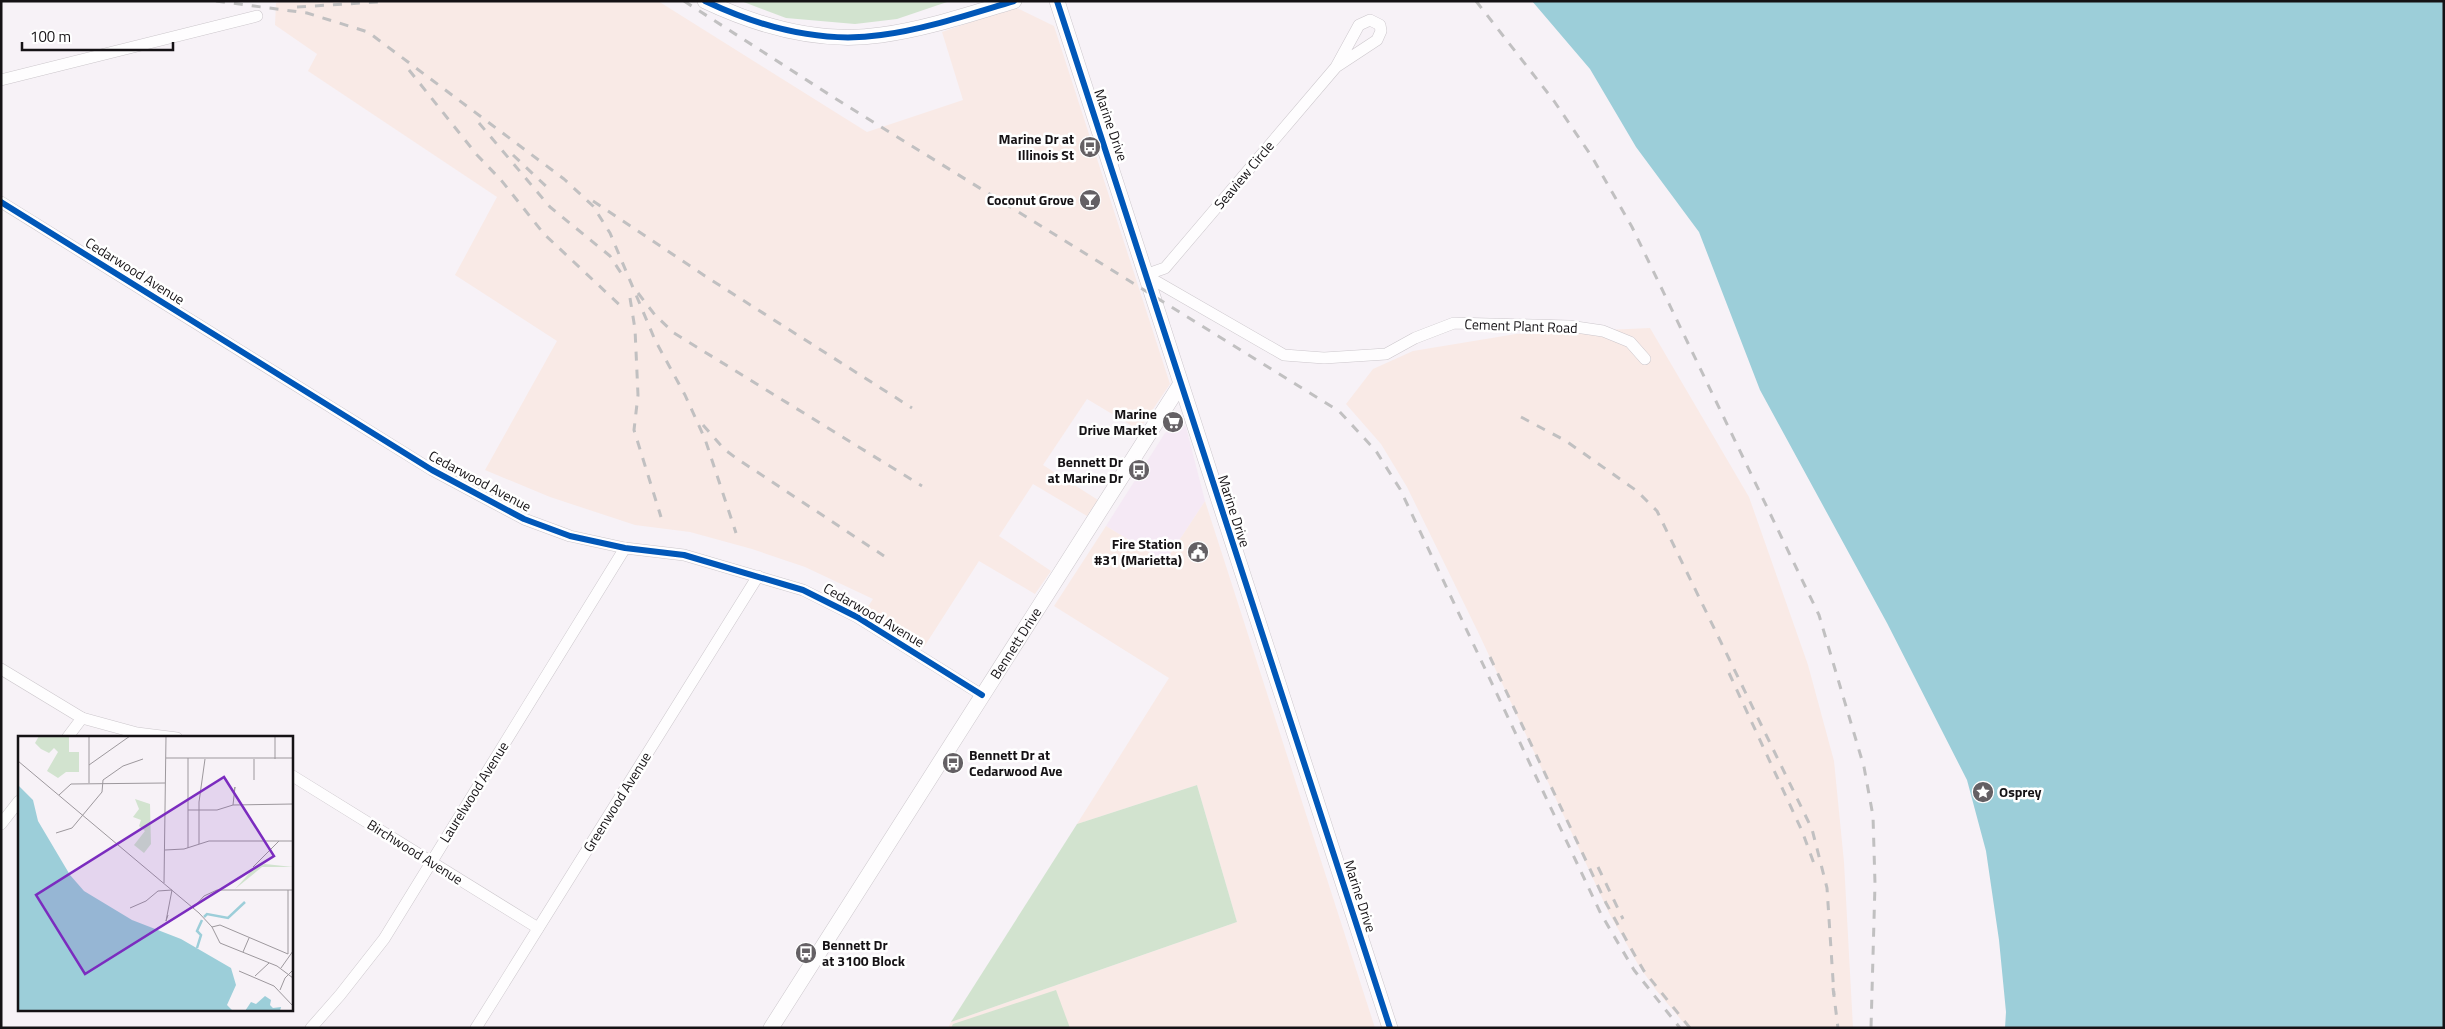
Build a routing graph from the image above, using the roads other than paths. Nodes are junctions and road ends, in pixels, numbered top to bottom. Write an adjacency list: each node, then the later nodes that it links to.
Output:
1 (705, 1): 2 (main road)
2 (1014, 1)
3 (1057, 1): 8 (main road, Marine Drive)
4 (257, 16): 6 (street)
5 (1336, 67): 8 (street, Seaview Circle)
6 (1, 80)
7 (1, 202): 11 (street, Cedarwood Avenue)
8 (1145, 274): 9 (street, Cement Plant Road); 10 (main road, Marine Drive)
9 (1644, 359)
10 (1180, 385): 14 (main road, Bennett Drive); 26 (main road, Marine Drive)
11 (625, 548): 12 (street, Cedarwood Avenue); 21 (street, Laurelwood Avenue)
12 (758, 576): 14 (street, Cedarwood Avenue); 22 (street, Greenwood Avenue)
13 (1, 669): 15 (street)
14 (982, 695): 25 (main road, Bennett Drive)
15 (82, 718): 16 (street); 17 (street)
16 (68, 736)
17 (164, 736)
18 (292, 776): 21 (street, Birchwood Avenue)
19 (18, 802): 20 (street)
20 (1, 824)
21 (431, 862): 22 (street, Birchwood Avenue); 23 (street, Laurelwood Avenue)
22 (538, 928): 24 (street, Greenwood Avenue)
23 (311, 1028)
24 (476, 1028)
25 (771, 1028)
26 (1390, 1028)

